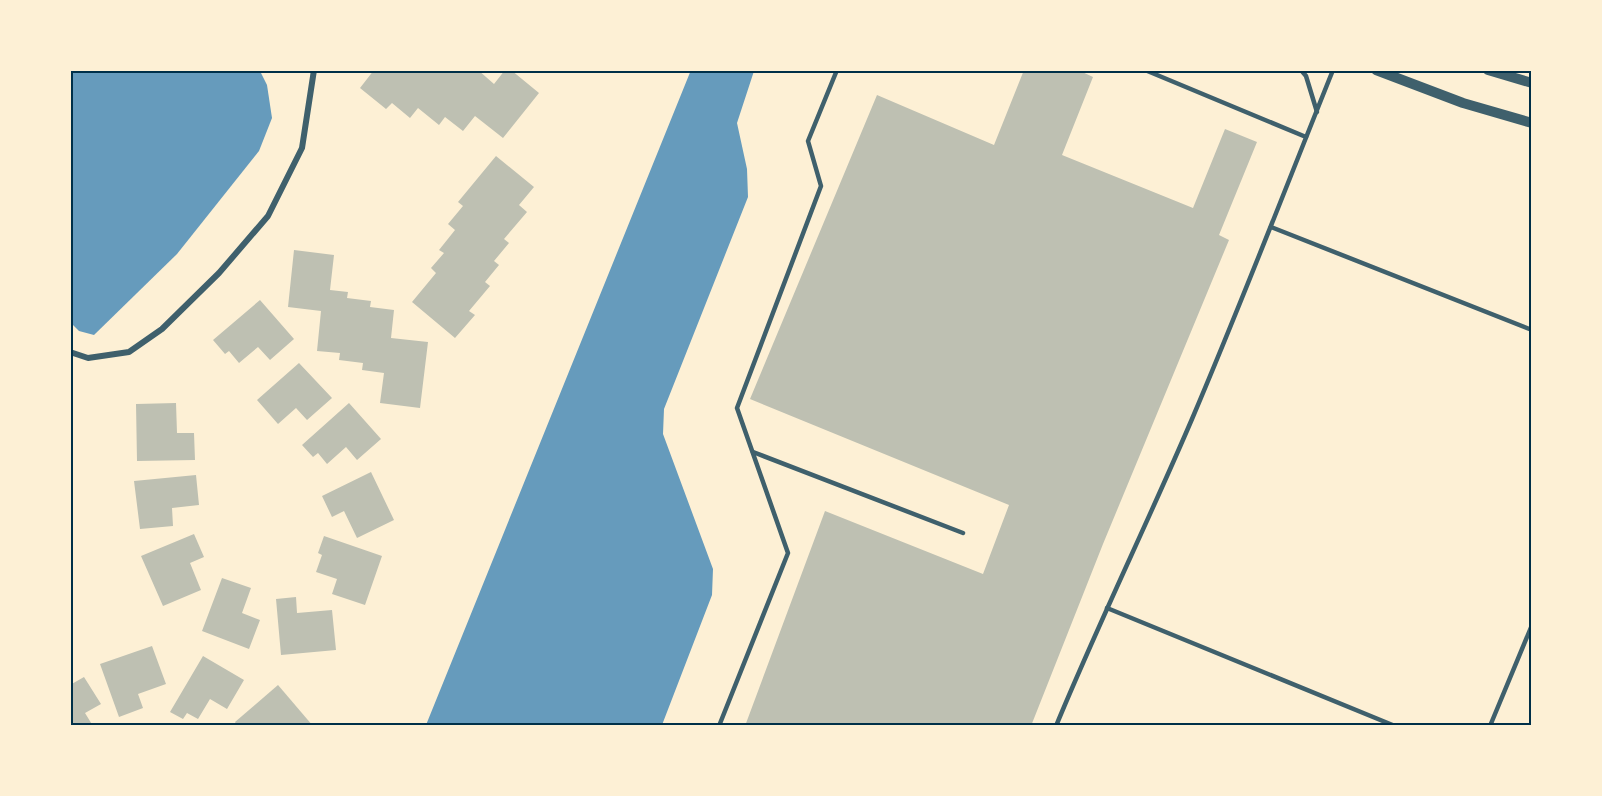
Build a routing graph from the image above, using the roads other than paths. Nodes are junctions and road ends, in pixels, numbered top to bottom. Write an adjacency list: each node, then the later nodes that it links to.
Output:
1 (314, 70): 14 (street)
2 (837, 70): 15 (lane)
3 (1145, 70): 11 (lane)
4 (1301, 70): 9 (lane)
5 (1333, 70): 9 (lane)
6 (1376, 70): 10 (street)
7 (1488, 70): 8 (street)
8 (1532, 83)
9 (1317, 112): 11 (lane)
10 (1532, 123)
11 (1306, 137): 12 (lane)
12 (1271, 227): 13 (lane); 17 (lane)
13 (1532, 330)
14 (70, 352)
15 (752, 452): 16 (lane); 19 (lane)
16 (963, 533)
17 (1107, 608): 20 (lane); 21 (lane)
18 (1532, 625): 22 (lane)
19 (719, 726)
20 (1056, 726)
21 (1395, 726)
22 (1490, 726)

